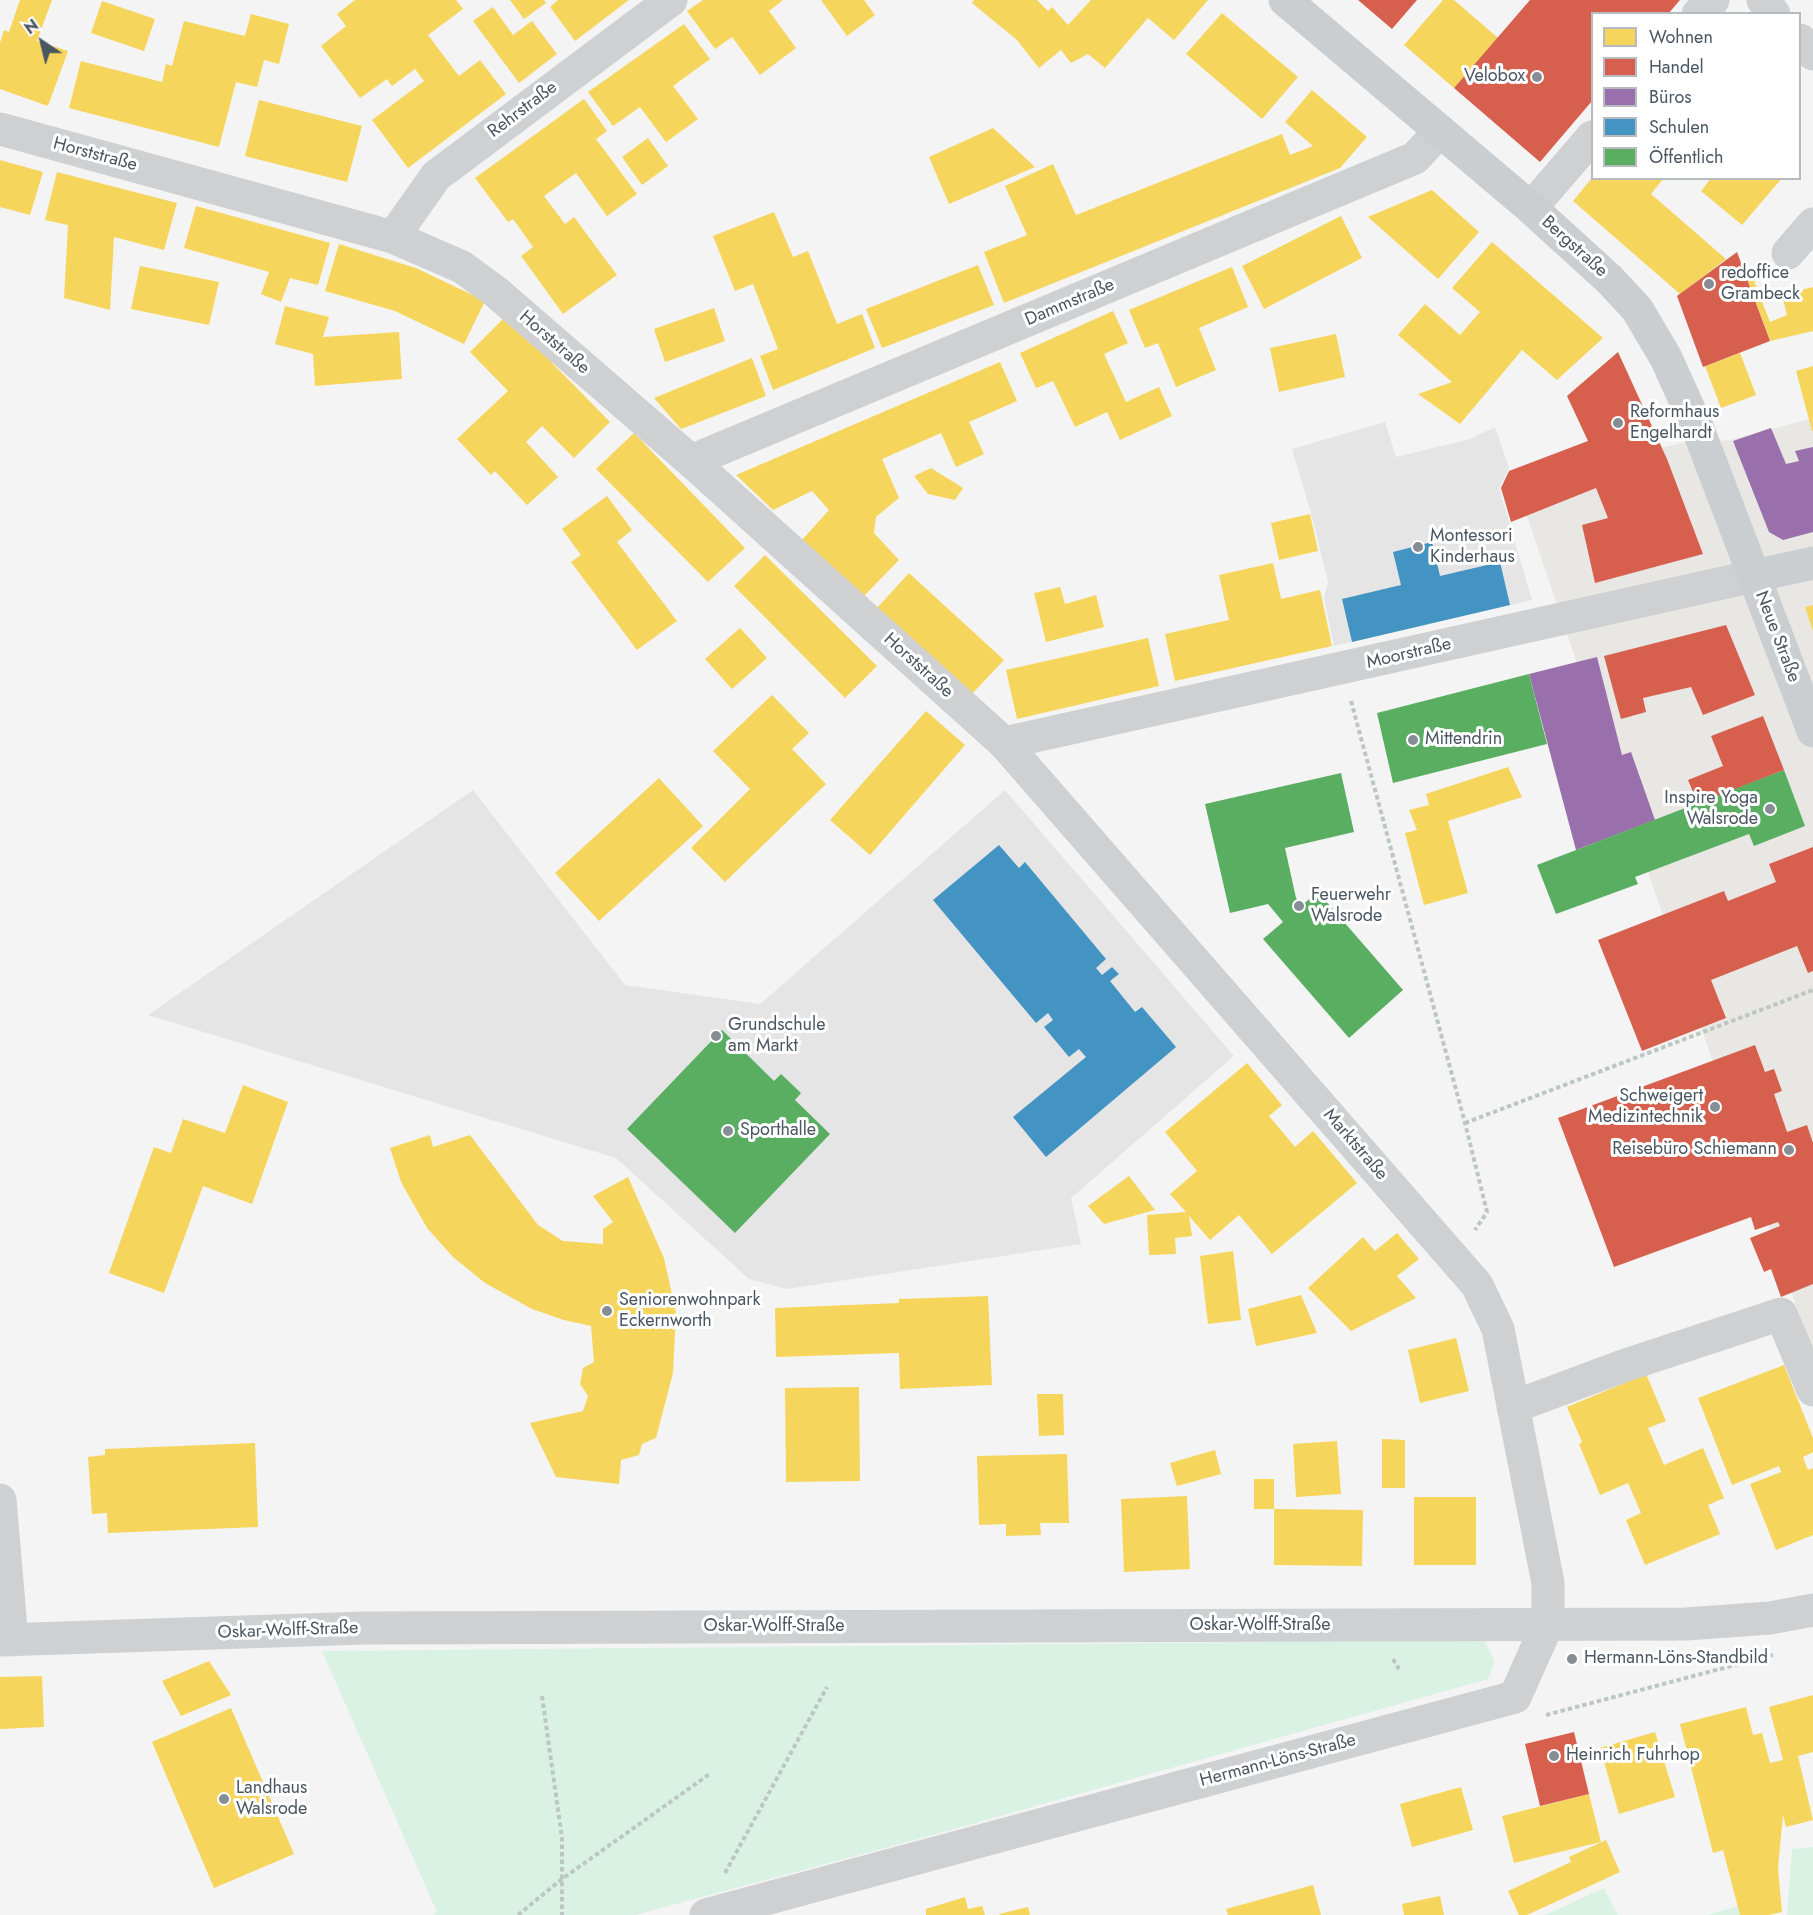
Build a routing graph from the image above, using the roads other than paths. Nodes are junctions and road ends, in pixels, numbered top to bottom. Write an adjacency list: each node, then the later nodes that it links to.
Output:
1 (671, 0): 14 (street, Rehrstraße)
2 (1285, 0): 10 (main road, Bergstraße)
3 (1713, 0): 5 (street)
4 (1763, 0): 6 (street)
5 (1700, 12)
6 (1772, 12)
7 (1801, 41): 8 (street)
8 (1813, 54)
9 (0, 129): 14 (street, Horststraße)
10 (1440, 131): 12 (main road, Bergstraße); 16 (street, Dammstraße)
11 (1591, 139): 12 (street)
12 (1531, 208): 18 (main road, Bergstraße)
13 (1813, 224): 15 (street)
14 (393, 237): 16 (street, Horststraße)
15 (1788, 253)
16 (691, 461): 20 (street, Horststraße)
17 (1813, 563): 18 (main road, Moorstraße)
18 (1754, 576): 19 (main road, Neue Straße); 20 (street, Moorstraße)
19 (1813, 731)
20 (1004, 743): 22 (street, Marktstraße)
21 (1813, 1390): 22 (street)
22 (1513, 1407): 25 (street, Marktstraße)
23 (0, 1500): 26 (street)
24 (1813, 1610): 25 (street)
25 (1548, 1623): 26 (street, Oskar-Wolff-Straße); 27 (street, Hermann-Löns-Straße)
26 (6, 1640)
27 (706, 1915)

